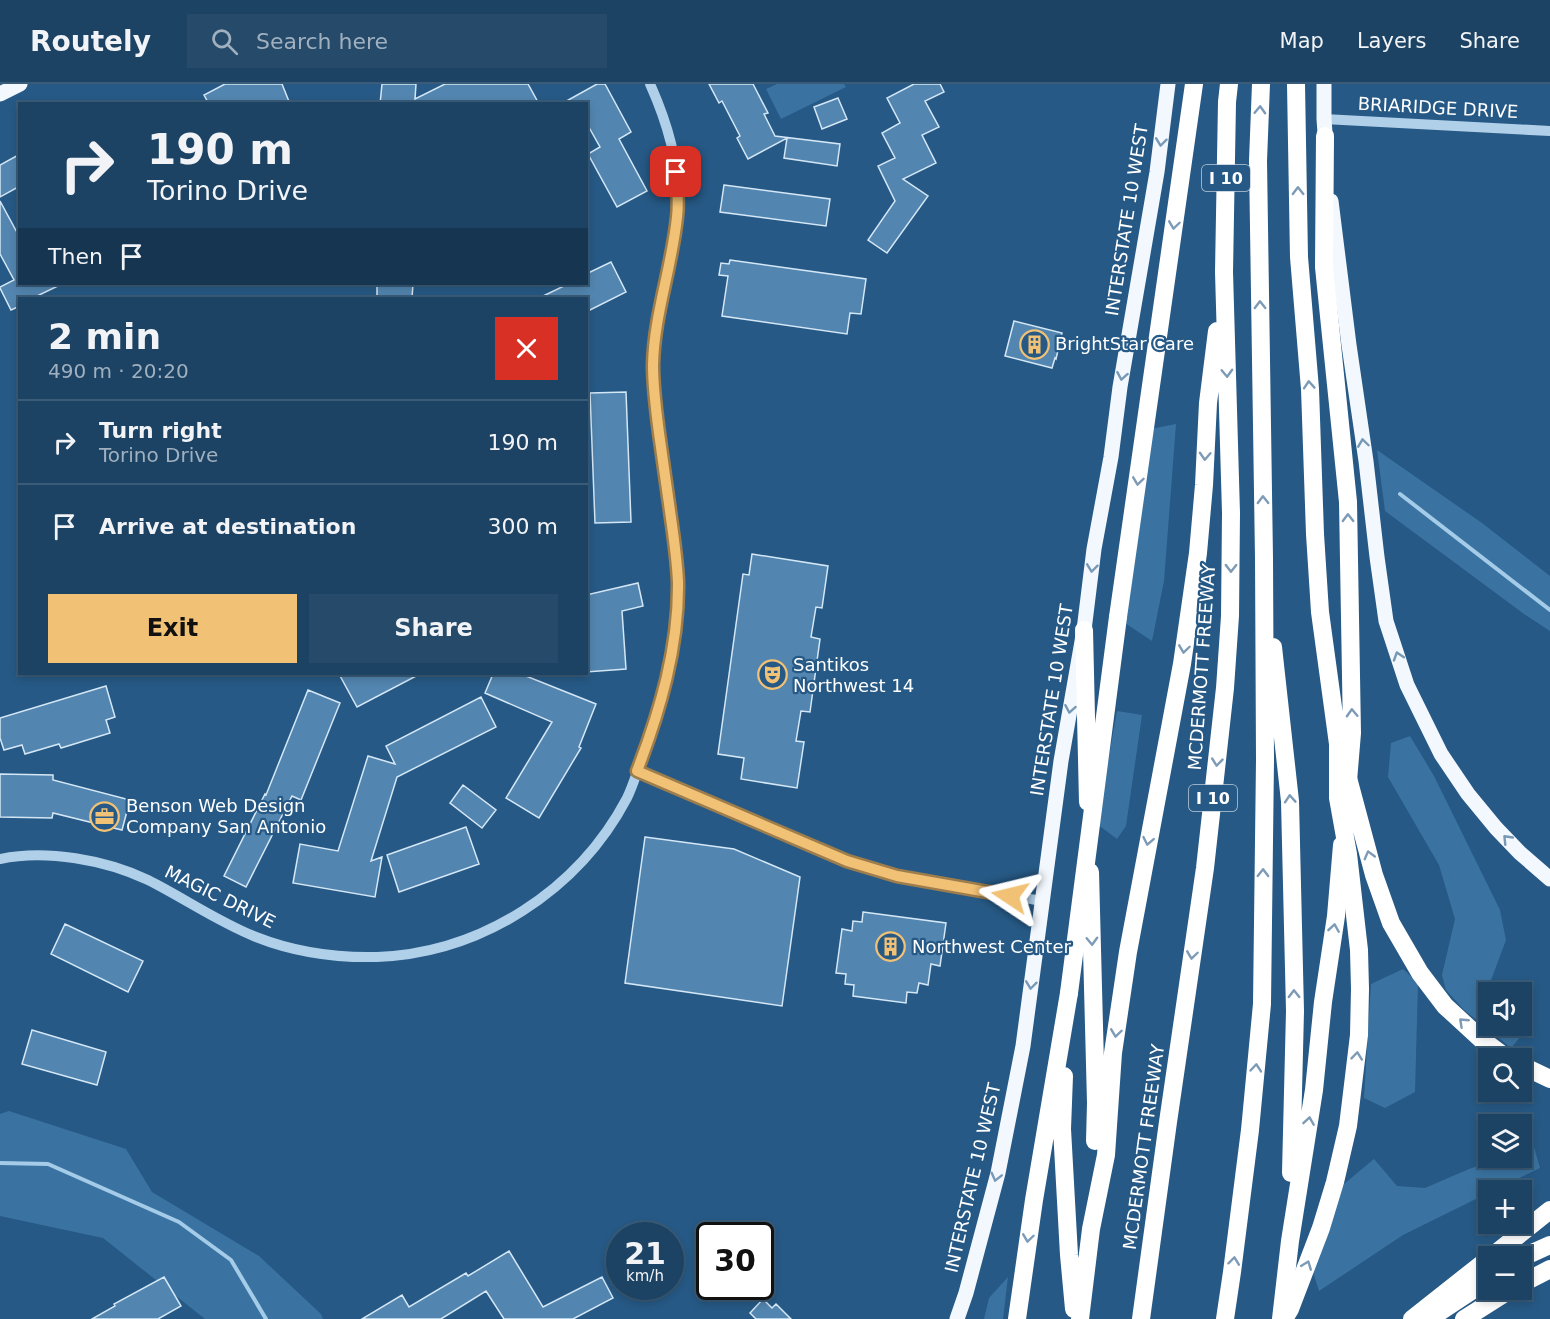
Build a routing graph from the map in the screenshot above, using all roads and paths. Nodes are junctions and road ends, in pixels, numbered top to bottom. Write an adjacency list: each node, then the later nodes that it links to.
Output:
1 (20, 84): 9 (main road)
2 (650, 84): 16 (street, MAGIC DRIVE)
3 (1168, 84): 14 (main road, INTERSTATE 10 WEST, one-way to 14)
4 (1194, 84): 20 (highway, one-way to 20, bridge)
5 (1229, 84): 12 (highway, MCDERMOTT FREEWAY / I 10)
6 (1261, 84): 13 (highway, I 10, one-way to 6)
7 (1296, 84): 15 (highway, one-way to 7)
8 (1324, 84): 10 (main road)
9 (0, 94)
10 (1325, 128): 11 (street, BRIARIDGE DRIVE); 18 (main road, one-way to 10); 26 (highway, one-way to 10)
11 (1550, 131)
12 (1224, 272): 25 (highway, one-way to 25); 38 (highway, MCDERMOTT FREEWAY / I 10, one-way to 38)
13 (1264, 558): 26 (highway, one-way to 13); 39 (highway, I 10, one-way to 13)
14 (1084, 630): 19 (main road, INTERSTATE 10 WEST, one-way to 19); 25 (highway, one-way to 25)
15 (1338, 744): 21 (highway, one-way to 15, bridge); 40 (highway, one-way to 15, bridge)
16 (637, 771): 17 (street, MAGIC DRIVE); 19 (street)
17 (0, 859)
18 (1550, 879)
19 (1041, 901): 35 (main road, INTERSTATE 10 WEST, one-way to 35)
20 (1069, 993): 36 (highway, one-way to 36); 37 (highway)
21 (1493, 1048)
22 (1532, 1070): 23 (highway)
23 (1550, 1078)
24 (1550, 1210): 28 (highway)
25 (1091, 1228): 37 (highway)
26 (1290, 1241): 40 (highway)
27 (1550, 1245): 29 (highway)
28 (1504, 1246)
29 (1532, 1253)
30 (1478, 1267): 41 (highway)
31 (1550, 1269): 32 (highway)
32 (1532, 1278)
33 (1478, 1287): 42 (highway)
34 (1494, 1300): 43 (highway)
35 (957, 1319)
36 (1017, 1319)
37 (1078, 1319)
38 (1141, 1319)
39 (1225, 1319)
40 (1283, 1319)
41 (1412, 1319)
42 (1429, 1319)
43 (1464, 1319)

